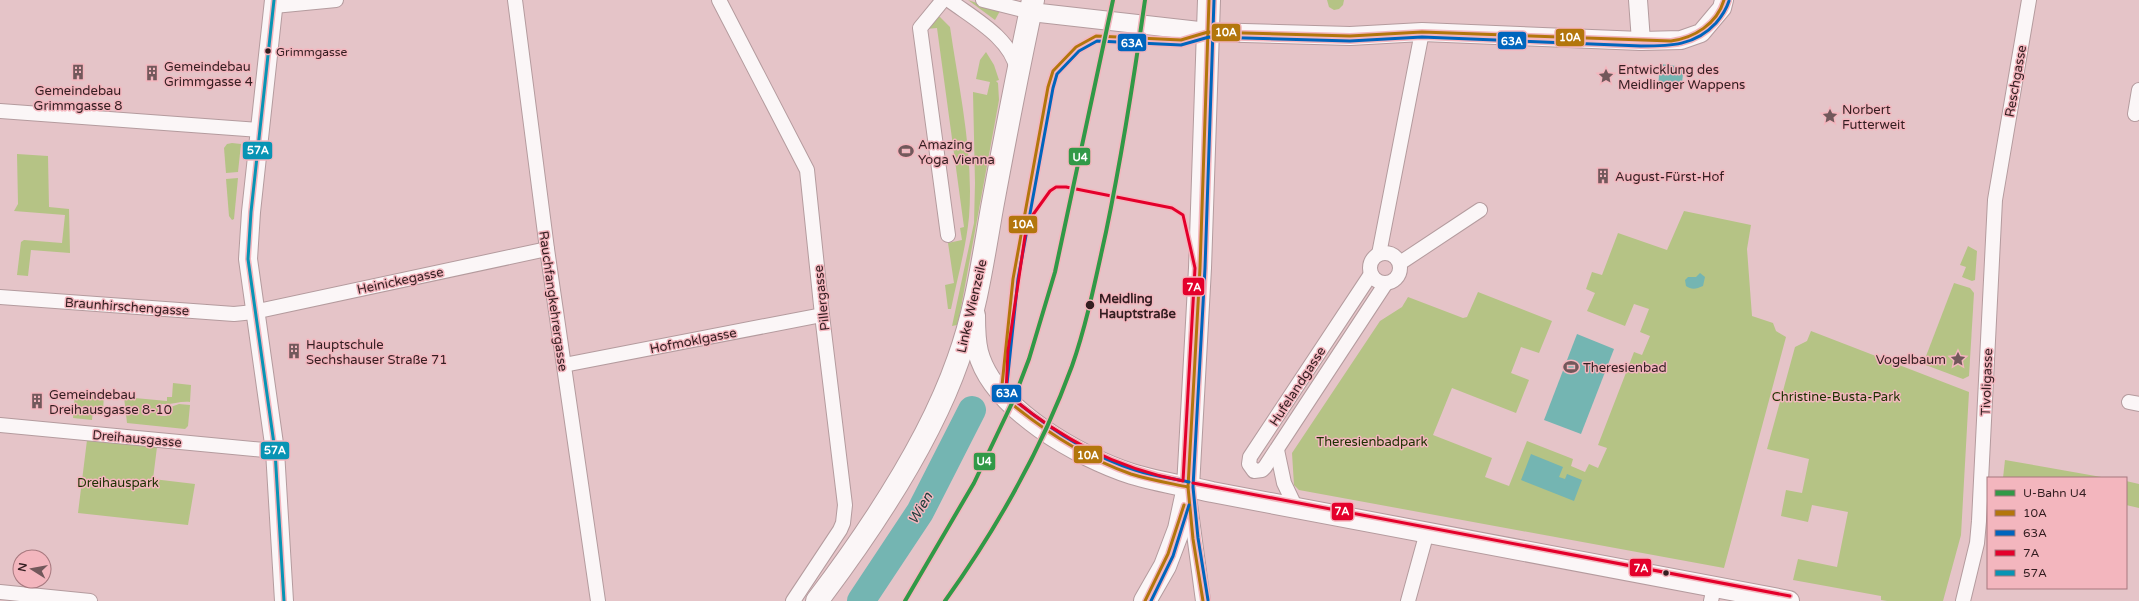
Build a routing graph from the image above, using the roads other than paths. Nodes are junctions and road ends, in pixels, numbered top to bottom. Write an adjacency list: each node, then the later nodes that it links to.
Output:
1 (336, 0): 10 (street)
2 (515, 0): 24 (street, Rauchfangkehrergasse)
3 (719, 0): 32 (street, Pillergasse)
4 (943, 0): 23 (street)
5 (949, 0): 16 (street)
6 (984, 0): 12 (street)
7 (1210, 0): 13 (main road)
8 (1638, 0): 15 (street)
9 (2029, 0): 21 (street, Reschgasse)
10 (274, 3): 20 (street)
11 (1723, 4): 15 (street)
12 (1032, 6): 13 (street); 16 (main road, Linke Wienzeile)
13 (1208, 32): 14 (street); 37 (main road)
14 (1422, 32): 15 (street); 25 (street)
15 (1641, 41)
16 (1017, 72): 30 (main road, Linke Wienzeile)
17 (2139, 90): 19 (street)
18 (0, 111): 20 (street)
19 (2135, 114)
20 (259, 130): 31 (street)
21 (2001, 162): 51 (street, Tivoligasse)
22 (1480, 210): 26 (street)
23 (948, 234)
24 (546, 248): 31 (street, Heinickegasse); 33 (street, Rauchfangkehrergasse)
25 (1379, 254): 26 (street); 27 (street)
26 (1400, 263): 28 (street)
27 (1371, 274): 28 (street); 35 (street, Hufelandgasse)
28 (1386, 283): 35 (street, Hufelandgasse)
29 (0, 297): 31 (street, Braunhirschengasse)
30 (975, 300): 37 (main road); 46 (main road, Linke Wienzeile)
31 (254, 312): 36 (street)
32 (822, 315): 33 (street, Hofmoklgasse); 45 (street, Pillergasse)
33 (564, 364): 44 (street, Rauchfangkehrergasse)
34 (0, 425): 36 (street, Dreihausgasse)
35 (1277, 450): 38 (street)
36 (275, 451): 43 (street)
37 (1188, 487): 38 (main road); 47 (main road); 48 (street)
38 (1295, 506): 39 (main road)
39 (1427, 532): 41 (main road); 49 (street)
40 (0, 592): 42 (street)
41 (1712, 594): 50 (main road)
42 (90, 601)
43 (284, 601)
44 (598, 601)
45 (793, 601)
46 (817, 601)
47 (1145, 601)
48 (1203, 601)
49 (1408, 601)
50 (1789, 601)
51 (1963, 601)

